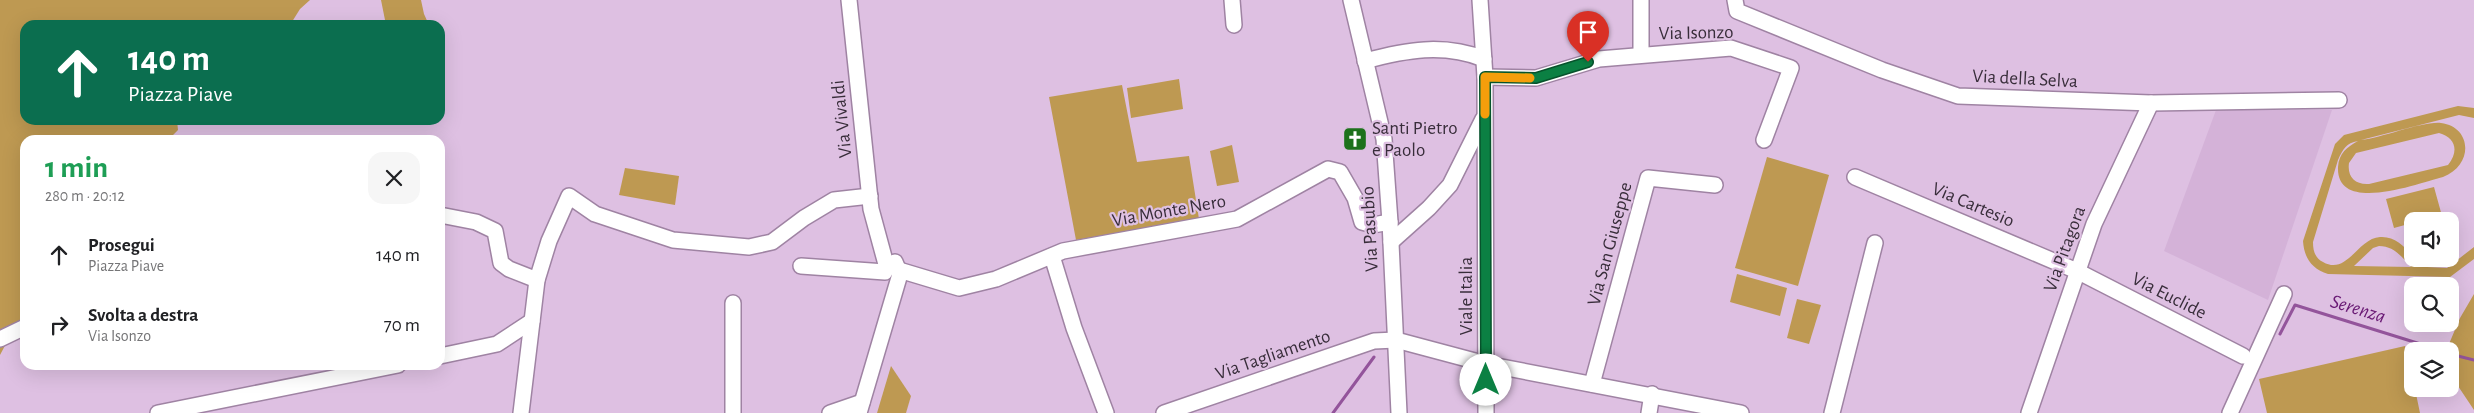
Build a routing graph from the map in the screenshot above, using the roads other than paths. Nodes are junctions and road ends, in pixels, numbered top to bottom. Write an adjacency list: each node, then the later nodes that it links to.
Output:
1 (849, 0): 18 (street, Via Vivaldi)
2 (1232, 0): 7 (street)
3 (1352, 0): 10 (street, Via Pasubio)
4 (1480, 0): 9 (street, Viale Italia)
5 (1641, 0): 8 (street, Via Isonzo)
6 (1735, 0): 13 (street, Via della Selva)
7 (1234, 25)
8 (1641, 54): 11 (street, Via Isonzo); 15 (street, Via Isonzo)
9 (1484, 59): 10 (street); 11 (street, Viale Italia)
10 (1365, 60): 20 (street, Via Pasubio)
11 (1485, 77): 14 (street, Viale Italia)
12 (2339, 100): 13 (street, Via della Selva)
13 (2151, 103): 25 (street, Via Pitagora)
14 (1485, 114): 21 (street); 36 (street, Viale Italia)
15 (1764, 140)
16 (1855, 177): 25 (street, Via Cartesio)
17 (1715, 185): 38 (street, Via San Giuseppe)
18 (870, 196): 26 (street, Via Vivaldi); 27 (street)
19 (445, 216): 27 (street)
20 (1390, 222): 21 (street, Via Pasubio); 23 (street, Via Monte Nero)
21 (1391, 242): 33 (street, Via Pasubio)
22 (1875, 243): 51 (street)
23 (1052, 256): 26 (street, Via Monte Nero); 45 (street)
24 (801, 266): 26 (street, Via Monte Nero)
25 (2077, 271): 35 (street, Via Euclide); 52 (street, Via Pitagora)
26 (893, 273): 40 (street)
27 (537, 280): 30 (street)
28 (2284, 294): 53 (street)
29 (734, 302): 43 (street)
30 (532, 321): 34 (street); 42 (street)
31 (20, 330): 32 (street)
32 (0, 340)
33 (1396, 340): 36 (street); 46 (street, Via Tagliamento); 47 (street, Via Pasubio)
34 (445, 355)
35 (2243, 356)
36 (1486, 364): 38 (street); 48 (street, Viale Italia)
37 (373, 370): 41 (street)
38 (1592, 384): 39 (street)
39 (1652, 394): 49 (street); 50 (street)
40 (861, 407): 44 (street)
41 (158, 413)
42 (521, 413)
43 (733, 413)
44 (830, 413)
45 (1106, 413)
46 (1164, 413)
47 (1399, 413)
48 (1486, 413)
49 (1649, 413)
50 (1742, 413)
51 (1832, 413)
52 (2029, 413)
53 (2230, 413)

